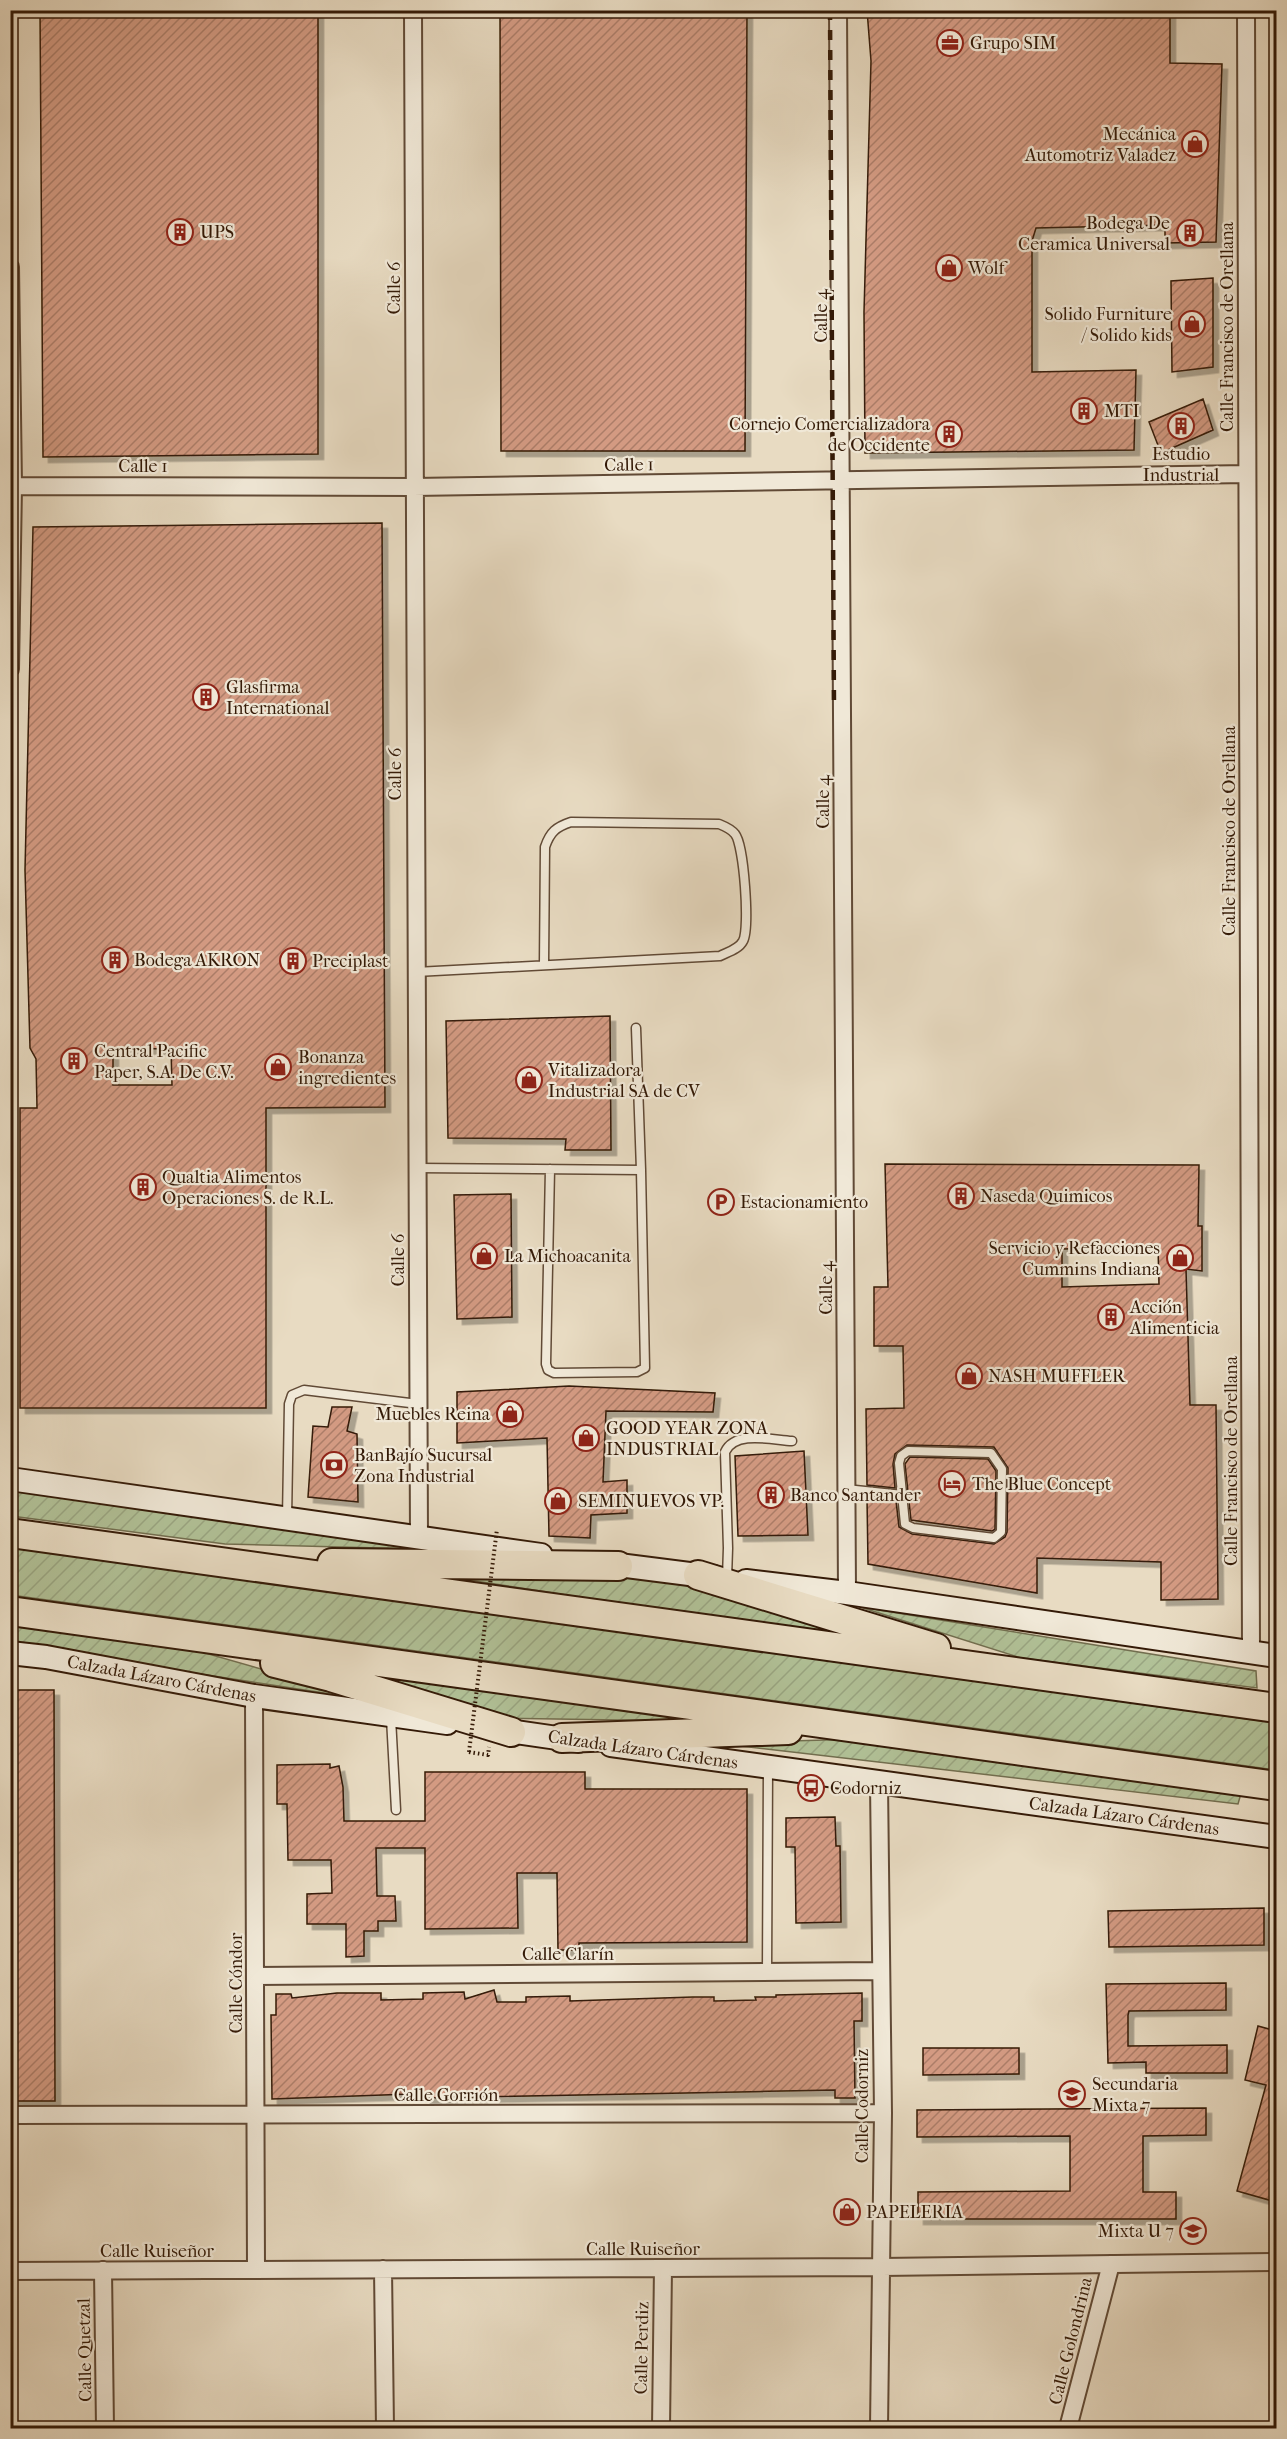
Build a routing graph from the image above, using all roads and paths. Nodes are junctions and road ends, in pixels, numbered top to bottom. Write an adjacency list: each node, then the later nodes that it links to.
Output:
1 (413, 10): 8 (street, Calle 6)
2 (838, 10): 6 (street, Calle 4)
3 (1246, 10): 5 (street, Calle Francisco de Orellana)
4 (10, 267): 7 (street)
5 (1247, 474): 6 (street, Calle 1); 32 (street, Calle Francisco de Orellana)
6 (841, 482): 8 (street, Calle 1); 19 (street, Calle 4)
7 (12, 486): 8 (street, Calle 1); 9 (street)
8 (414, 487): 11 (street, Calle 6)
9 (10, 669)
10 (544, 965): 10 (lane); 11 (lane)
11 (416, 972): 13 (street, Calle 6)
12 (636, 1028): 15 (lane)
13 (417, 1168): 14 (lane); 16 (street, Calle 6)
14 (550, 1169): 15 (lane); 15 (lane)
15 (641, 1170)
16 (418, 1404): 21 (lane); 24 (street, Calle 6)
17 (792, 1442): 28 (lane)
18 (10, 1479): 21 (main road)
19 (846, 1489): 20 (lane); 29 (street, Calle 4)
20 (903, 1495): 20 (lane)
21 (287, 1519): 24 (main road)
22 (497, 1529): 42 (path, bridge)
23 (10, 1533): 25 (highway)
24 (419, 1538): 26 (main road)
25 (226, 1563): 26 (highway); 35 (highway)
26 (618, 1566): 27 (main road)
27 (698, 1575): 28 (main road); 35 (highway)
28 (726, 1578): 29 (main road)
29 (847, 1593): 32 (main road)
30 (10, 1611): 31 (highway)
31 (139, 1629): 39 (highway); 40 (highway)
32 (1251, 1652): 34 (main road)
33 (10, 1653): 36 (main road, Calzada Lázaro Cárdenas)
34 (1276, 1656)
35 (1018, 1673): 37 (highway)
36 (254, 1696): 38 (main road, Calzada Lázaro Cárdenas); 50 (street, Calle Cóndor)
37 (1276, 1708)
38 (390, 1715): 40 (main road, Calzada Lázaro Cárdenas); 46 (lane)
39 (867, 1728): 41 (highway); 45 (highway)
40 (511, 1732): 41 (main road, Calzada Lázaro Cárdenas)
41 (562, 1738): 43 (main road, Calzada Lázaro Cárdenas)
42 (488, 1755)
43 (768, 1768): 44 (main road, Calzada Lázaro Cárdenas); 49 (lane)
44 (879, 1784): 47 (main road, Calzada Lázaro Cárdenas); 48 (street, Calle Codorniz)
45 (1276, 1786)
46 (396, 1810)
47 (1276, 1837)
48 (880, 1971): 49 (street, Calle Clarín); 51 (street, Calle Codorniz)
49 (767, 1972): 50 (street, Calle Clarín)
50 (255, 1976): 53 (street, Calle Cóndor)
51 (883, 2113): 53 (street, Calle Gorrión); 56 (street, Calle Codorniz)
52 (10, 2115): 53 (street, Calle Gorrión)
53 (256, 2115): 60 (street, Calle Cóndor)
54 (1276, 2262): 55 (street, Calle Ruiseñor)
55 (1111, 2264): 56 (street, Calle Ruiseñor); 66 (street, Calle Golondrina)
56 (882, 2267): 57 (street, Calle Ruiseñor); 65 (street, Calle Codorniz)
57 (663, 2268): 58 (street, Calle Ruiseñor); 64 (street, Calle Perdiz)
58 (383, 2269): 60 (street, Calle Ruiseñor); 63 (street)
59 (104, 2270): 60 (street, Calle Ruiseñor); 61 (street, Calle Ruiseñor); 62 (street, Calle Quetzal)
60 (256, 2270)
61 (10, 2271)
62 (105, 2428)
63 (385, 2428)
64 (661, 2428)
65 (879, 2428)
66 (1068, 2428)

